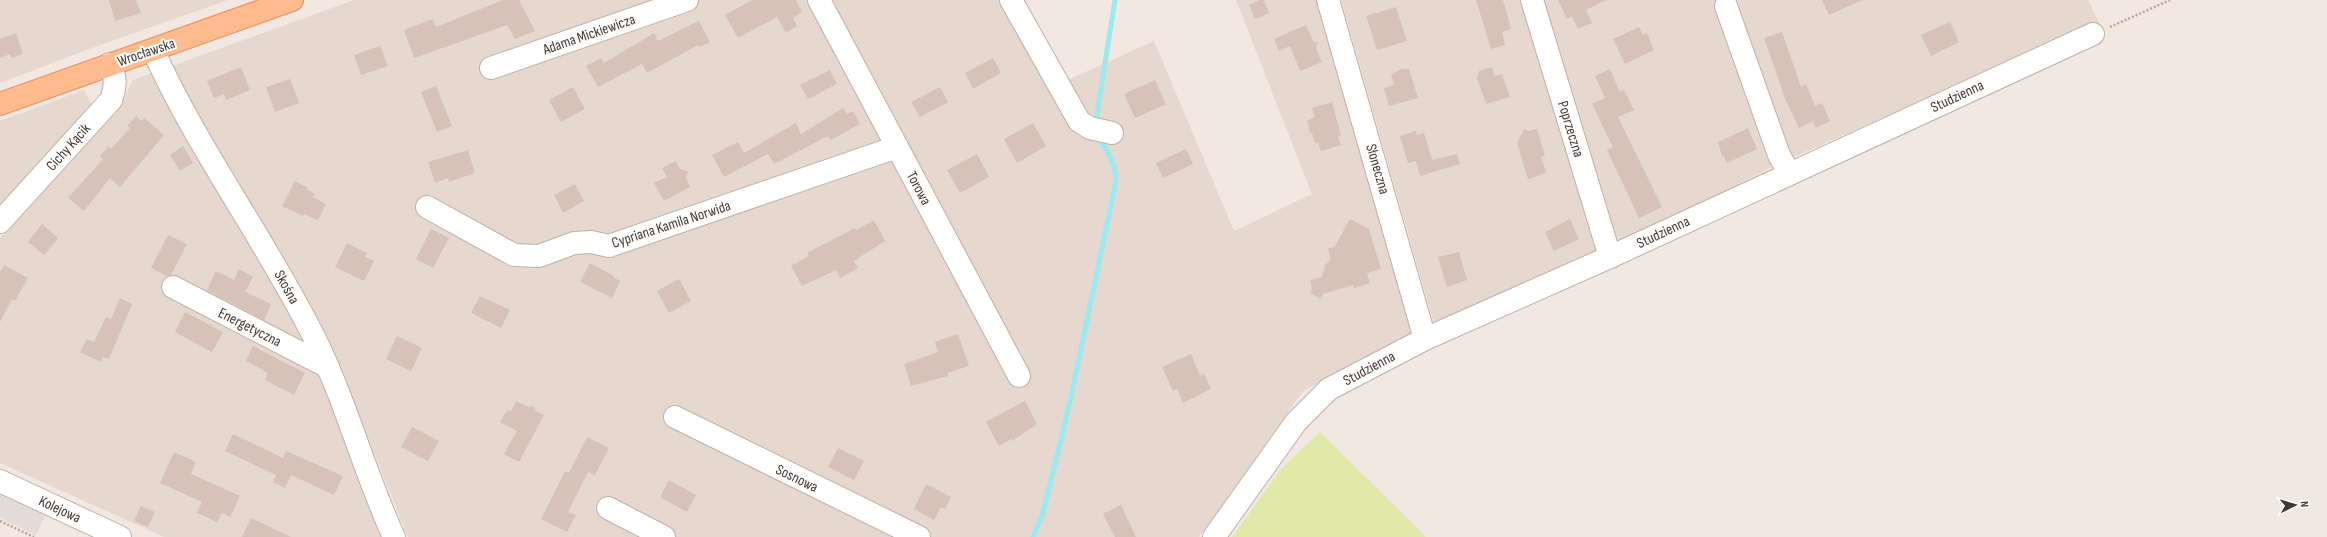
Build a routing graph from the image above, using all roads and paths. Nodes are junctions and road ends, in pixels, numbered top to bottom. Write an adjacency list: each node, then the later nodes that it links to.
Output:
1 (292, 0): 10 (main road, Wrocławska)
2 (687, 0): 12 (street, Adama Mickiewicza)
3 (819, 0): 15 (street, Torowa)
4 (1011, 0): 14 (street)
5 (1328, 0): 21 (street, Słoneczna)
6 (1532, 0): 19 (street, Poprzeczna)
7 (2170, 0): 9 (path)
8 (1726, 6): 16 (street)
9 (2093, 34): 16 (street, Studzienna)
10 (153, 50): 11 (main road, Wrocławska); 22 (street, Skośna)
11 (110, 64): 13 (main road, Wrocławska); 18 (street, Cichy Kącik)
12 (491, 68)
13 (0, 104)
14 (1112, 133)
15 (897, 148): 17 (street, Cypriana Kamila Norwida); 23 (street, Torowa)
16 (1789, 173): 19 (street, Studzienna)
17 (428, 207)
18 (0, 222)
19 (1610, 257): 21 (street, Studzienna)
20 (173, 287): 22 (street, Energetyczna)
21 (1426, 339): 33 (street, Studzienna)
22 (328, 367): 30 (street, Skośna)
23 (1019, 376)
24 (675, 417): 32 (street, Sosnowa)
25 (0, 481): 29 (street, Kolejowa)
26 (608, 508): 31 (street)
27 (0, 521): 28 (path)
28 (34, 537)
29 (120, 537)
30 (394, 537)
31 (664, 537)
32 (919, 537)
33 (1214, 537)

